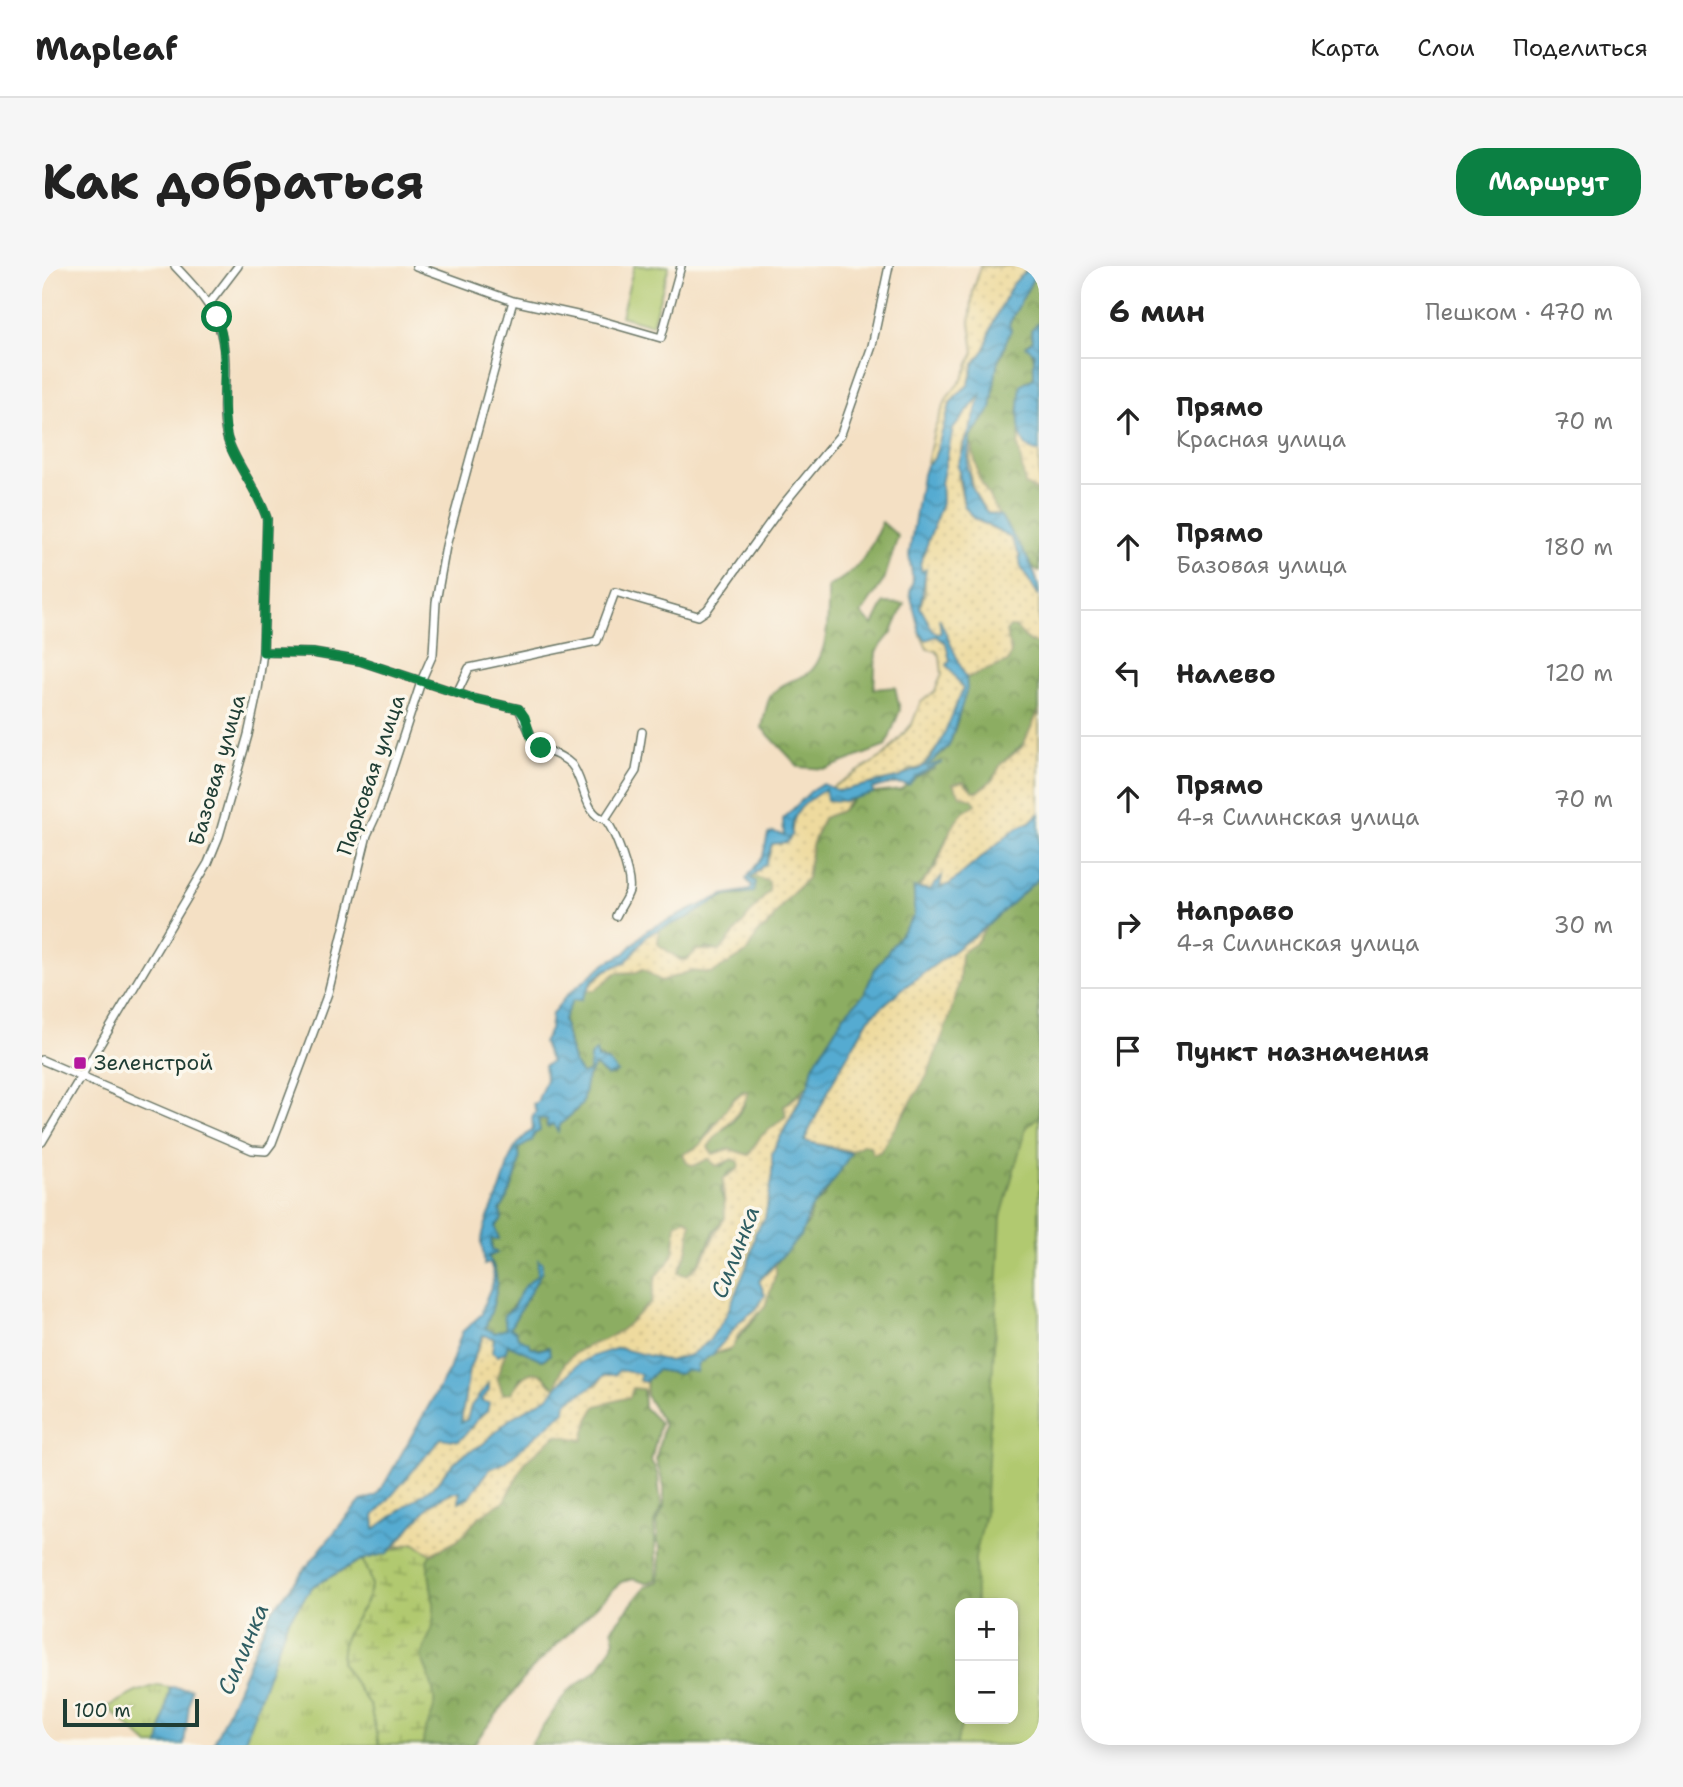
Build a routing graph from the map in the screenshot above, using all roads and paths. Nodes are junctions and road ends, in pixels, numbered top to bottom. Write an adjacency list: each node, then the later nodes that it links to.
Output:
1 (175, 266): 7 (street, Базовая улица)
2 (238, 266): 7 (street)
3 (416, 266): 6 (street)
4 (681, 266): 6 (street)
5 (889, 266): 10 (street)
6 (513, 301): 9 (street, Парковая улица)
7 (209, 304): 8 (street, Базовая улица)
8 (263, 652): 9 (street); 15 (street, Базовая улица)
9 (422, 679): 10 (street); 15 (street, Парковая улица)
10 (457, 693): 12 (street)
11 (642, 732): 12 (street)
12 (605, 819): 13 (street)
13 (617, 916)
14 (42, 1060): 15 (street)
15 (82, 1078): 16 (street, Базовая улица)
16 (42, 1142)

